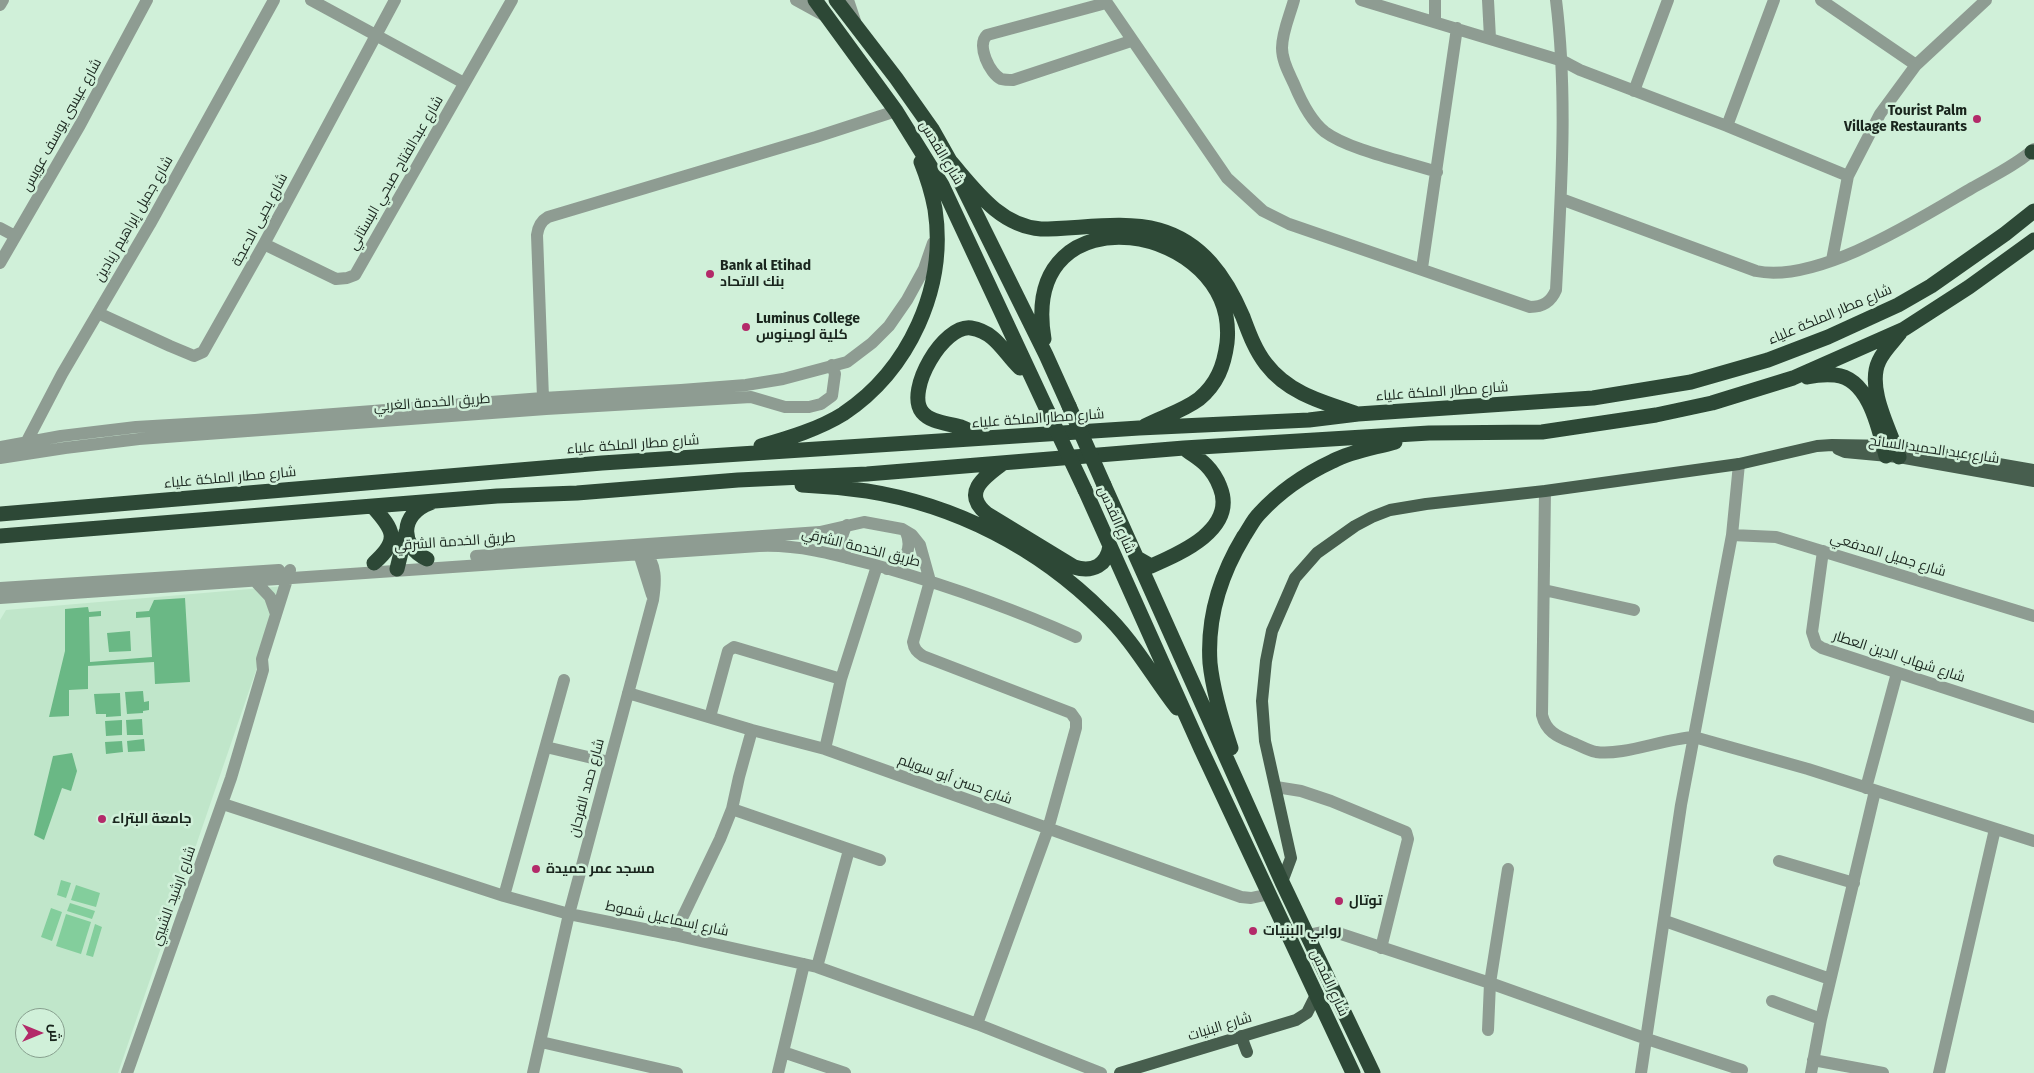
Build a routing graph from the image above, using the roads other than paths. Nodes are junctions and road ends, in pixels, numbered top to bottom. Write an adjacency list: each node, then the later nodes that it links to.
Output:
1 (4, 0): 21 (street)
2 (147, 0): 45 (street, شارع عيسى يوسف عويس)
3 (274, 0): 51 (street, شارع جميل إبراهيم زيادين)
4 (311, 0): 27 (street)
5 (395, 0): 27 (street, شارع يحيى الدعجة)
6 (512, 0): 32 (street, شارع عبدالفتاح صبحي البستاني)
7 (796, 0): 23 (street)
8 (815, 0): 23 (highway, شارع القدس)
9 (836, 0): 26 (highway, شارع القدس)
10 (848, 0): 26 (street)
11 (1294, 0): 39 (street)
12 (1360, 0): 24 (street)
13 (1435, 0): 24 (street)
14 (1488, 0): 28 (street)
15 (1556, 0): 30 (street)
16 (1668, 0): 33 (street)
17 (1774, 0): 35 (street)
18 (1821, 0): 22 (street)
19 (1986, 0): 31 (street)
20 (1105, 1): 29 (street); 29 (street)
21 (0, 5)
22 (1840, 6): 31 (street)
23 (827, 18): 34 (highway, شارع القدس)
24 (1436, 21): 25 (street)
25 (1457, 28): 28 (street); 39 (street)
26 (860, 33): 38 (highway, شارع القدس)
27 (375, 36): 32 (street); 47 (street, شارع يحيى الدعجة)
28 (1490, 38): 30 (street)
29 (1131, 41): 50 (street)
30 (1563, 61): 33 (street); 41 (street)
31 (1916, 65): 40 (street)
32 (464, 83): 47 (street, شارع عبدالفتاح صبحي البستاني)
33 (1634, 91): 35 (street)
34 (896, 111): 36 (highway, شارع القدس); 58 (street)
35 (1727, 126): 40 (street)
36 (912, 134): 44 (highway); 55 (highway, شارع القدس)
37 (2033, 151): 48 (street)
38 (950, 161): 53 (highway, شارع القدس); 59 (highway)
39 (1437, 172): 50 (street)
40 (1848, 176): 48 (street)
41 (1561, 199): 48 (street); 50 (street)
42 (2034, 211): 59 (highway, شارع مطار الملكة علياء)
43 (0, 228): 45 (street)
44 (936, 228): 54 (street, طريق الخدمة الغربي); 67 (highway)
45 (15, 236): 49 (street, شارع عيسى يوسف عويس)
46 (2034, 240): 52 (highway)
47 (264, 244): 51 (street, شارع يحيى الدعجة)
48 (1832, 260)
49 (0, 263)
50 (1422, 268)
51 (98, 312): 64 (street, شارع جميل إبراهيم زيادين)
52 (1904, 329): 56 (highway); 66 (highway)
53 (1046, 355): 60 (highway); 87 (highway, شارع القدس, bridge)
54 (832, 365): 57 (street, طريق الخدمة الغربي); 57 (street, طريق الخدمة الغربي)
55 (1027, 369): 62 (highway); 83 (highway, شارع القدس, bridge)
56 (1793, 378): 61 (highway); 66 (highway)
57 (676, 396): 58 (street, طريق الخدمة الغربي); 64 (street, طريق الخدمة الغربي)
58 (543, 398): 64 (street, طريق الخدمة الغربي)
59 (1358, 414): 60 (highway, شارع مطار الملكة علياء)
60 (1139, 428): 62 (highway, شارع مطار الملكة علياء)
61 (1429, 433): 65 (highway); 117 (highway)
62 (986, 439): 67 (highway, شارع مطار الملكة علياء)
63 (0, 447): 64 (street, طريق الخدمة الغربي)
64 (29, 447): 68 (street, طريق الخدمة الغربي)
65 (1184, 448): 69 (highway); 87 (highway)
66 (1891, 451): 70 (main road, شارع عبد الحميد السائح); 71 (main road, شارع عبد الحميد السائح); 73 (main road, شارع عبد الحميد السائح)
67 (738, 453): 77 (highway, شارع مطار الملكة علياء)
68 (0, 458)
69 (1002, 464): 72 (highway); 83 (highway)
70 (1739, 464): 74 (main road, شارع عبد الحميد السائح); 81 (street)
71 (2034, 470)
72 (738, 480): 75 (highway); 110 (highway)
73 (2034, 481)
74 (1545, 492): 96 (street); 115 (main road, شارع عبد الحميد السائح)
75 (434, 502): 76 (highway); 79 (highway)
76 (373, 507): 82 (highway); 89 (highway)
77 (0, 514)
78 (847, 525): 80 (street, طريق الخدمة الشرقي); 84 (street, طريق الخدمة الشرقي); 86 (street)
79 (406, 531): 88 (highway); 90 (highway)
80 (906, 532): 91 (street); 94 (street, طريق الخدمة الشرقي)
81 (1732, 535): 85 (street, شارع جميل المدفعي); 111 (street)
82 (0, 536)
83 (1110, 546): 110 (highway, شارع القدس)
84 (640, 551): 86 (street, طريق الخدمة الشرقي); 88 (street, طريق الخدمة الشرقي); 90 (street, طريق الخدمة الشرقي); 106 (street, شارع حمد الفرحان)
85 (1823, 551): 100 (street, شارع جميل المدفعي); 103 (street, شارع شهاب الدين العطار)
86 (848, 558): 91 (street, طريق الخدمة الشرقي)
87 (1137, 558): 117 (highway, شارع القدس)
88 (427, 560): 90 (street, طريق الخدمة الشرقي)
89 (374, 563): 90 (street, طريق الخدمة الشرقي); 92 (street, طريق الخدمة الشرقي)
90 (398, 566): 92 (street, طريق الخدمة الشرقي)
91 (882, 567): 94 (street, طريق الخدمة الشرقي); 105 (street)
92 (294, 573): 93 (street, طريق الخدمة الشرقي); 95 (street, طريق الخدمة الشرقي); 99 (street, شارع ارشيد الشيبي); 102 (street, شارع ارشيد الشيبي)
93 (254, 580): 97 (street, طريق الخدمة الشرقي); 99 (street)
94 (930, 581): 101 (street); 120 (street)
95 (0, 588)
96 (1544, 590): 98 (street); 111 (street)
97 (0, 598)
98 (1634, 610)
99 (276, 614): 102 (street, شارع ارشيد الشيبي)
100 (2034, 616)
101 (1076, 638)
102 (263, 670): 118 (street, شارع ارشيد الشيبي)
103 (1897, 673): 108 (street, شارع شهاب الدين العطار); 116 (street)
104 (564, 680): 112 (street)
105 (841, 680): 107 (street); 113 (street)
106 (628, 693): 107 (street, شارع حسن أبو سويلم); 114 (street, شارع حمد الفرحان)
107 (710, 717): 109 (street, شارع حسن أبو سويلم)
108 (2034, 717)
109 (752, 730): 113 (street, شارع حسن أبو سويلم); 119 (street)
110 (1193, 730): 129 (highway, شارع القدس)
111 (1694, 737): 116 (street); 132 (street)
112 (546, 747): 114 (street); 130 (street)
113 (825, 749): 120 (street, شارع حسن أبو سويلم)
114 (609, 762): 131 (street, شارع حمد الفرحان)
115 (1276, 787): 127 (main road, شارع عبد الحميد السائح); 135 (street)
116 (1871, 790): 121 (street); 128 (street)
117 (1243, 796): 127 (highway, شارع القدس)
118 (223, 804): 130 (street, شارع إسماعيل شموط); 153 (street, شارع ارشيد الشيبي)
119 (732, 809): 123 (street); 133 (street)
120 (1048, 828): 129 (street, شارع حسن أبو سويلم); 143 (street)
121 (1995, 829): 122 (street); 164 (street)
122 (2034, 840)
123 (849, 850): 124 (street); 137 (street)
124 (880, 860)
125 (1779, 861): 128 (street)
126 (1508, 869): 139 (street)
127 (1282, 882): 134 (highway, شارع القدس)
128 (1854, 884): 138 (street)
129 (1270, 894): 140 (highway, شارع القدس)
130 (504, 896): 131 (street, شارع إسماعيل شموط)
131 (569, 914): 133 (street, شارع إسماعيل شموط); 147 (street, شارع حمد الفرحان)
132 (1665, 921): 138 (street); 146 (street)
133 (674, 935): 136 (street, شارع إسماعيل شموط)
134 (1308, 935): 135 (street); 161 (highway, شارع القدس)
135 (1381, 948): 139 (street)
136 (804, 964): 137 (street, شارع إسماعيل شموط); 148 (street)
137 (817, 967): 143 (street, شارع إسماعيل شموط)
138 (1830, 979): 142 (street)
139 (1490, 983): 144 (street); 146 (street)
140 (1317, 994): 145 (main road, شارع البنيات); 160 (highway, شارع القدس)
141 (1772, 1000): 142 (street)
142 (1821, 1019): 150 (street)
143 (977, 1024): 158 (street, شارع إسماعيل شموط)
144 (1488, 1030)
145 (1241, 1036): 149 (main road); 159 (main road, شارع البنيات)
146 (1647, 1039): 152 (street); 162 (street)
147 (541, 1042): 151 (street); 154 (street, شارع حمد الفرحان)
148 (783, 1052): 156 (street); 157 (street)
149 (1247, 1052)
150 (1812, 1067): 163 (street)
151 (635, 1068): 155 (street)
152 (1742, 1070)
153 (127, 1073)
154 (533, 1073)
155 (677, 1073)
156 (778, 1073)
157 (845, 1073)
158 (1101, 1073)
159 (1120, 1073)
160 (1353, 1073)
161 (1374, 1073)
162 (1641, 1073)
163 (1883, 1073)
164 (1939, 1073)

